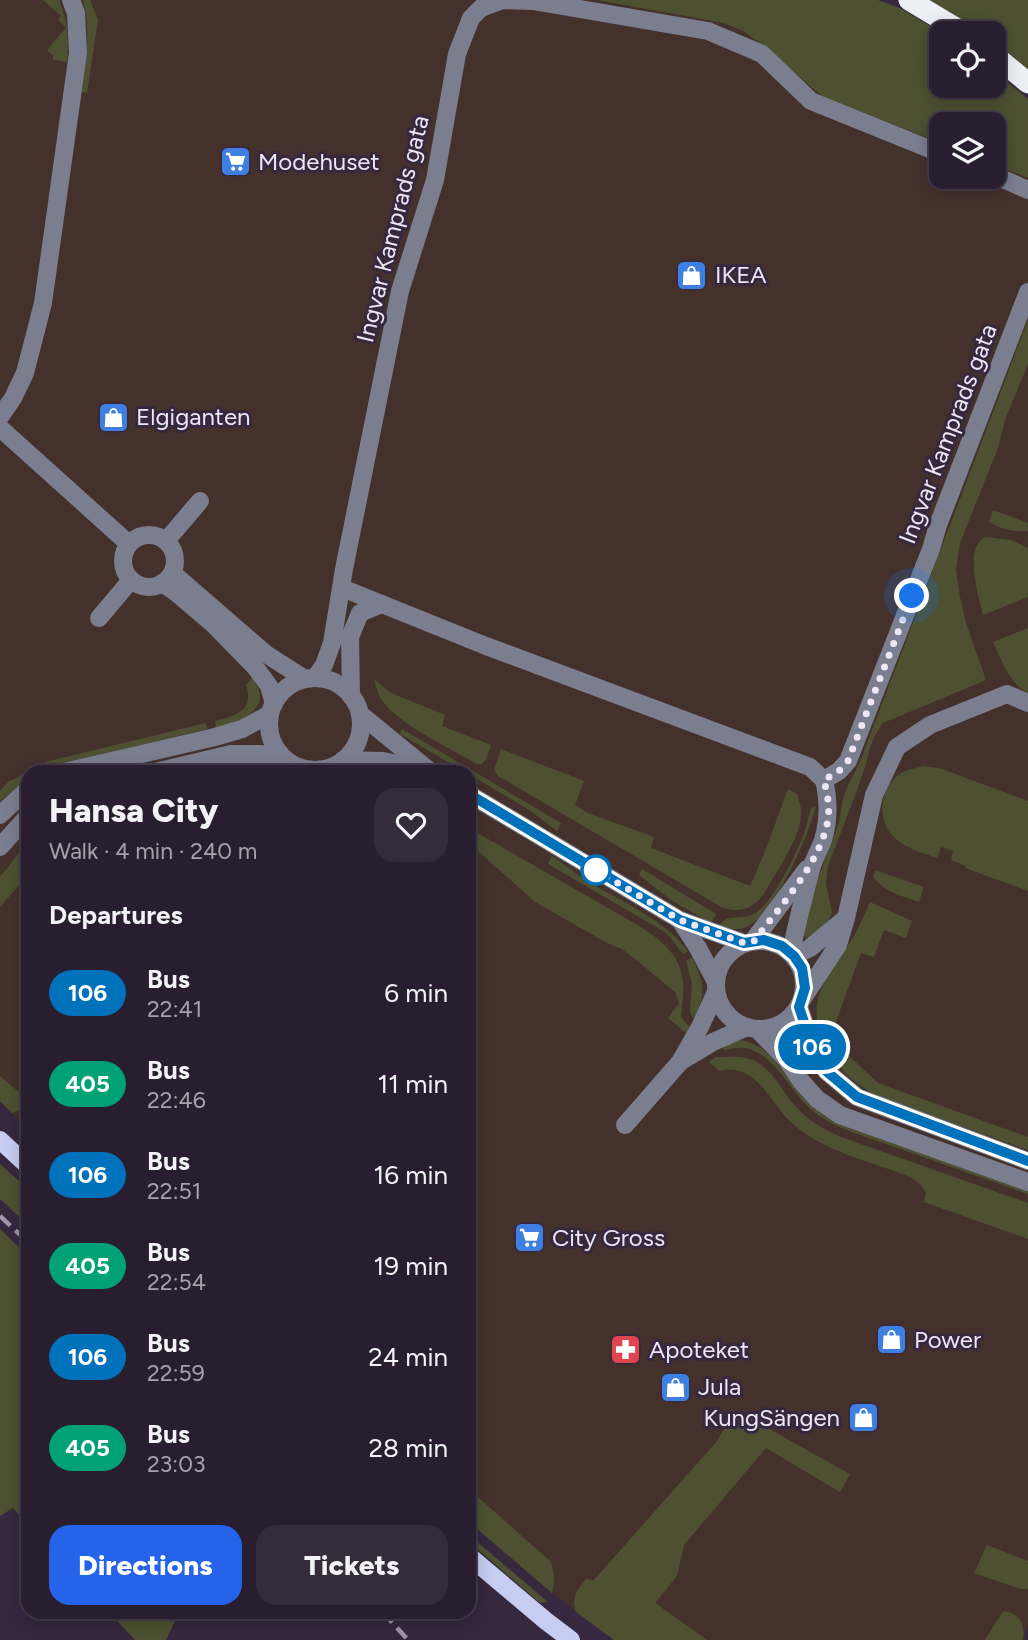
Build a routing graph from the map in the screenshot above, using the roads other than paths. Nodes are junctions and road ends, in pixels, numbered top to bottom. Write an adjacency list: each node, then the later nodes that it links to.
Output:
1 (71, 0): 10 (street)
2 (909, 0): 3 (highway)
3 (944, 21)
4 (1006, 65): 5 (highway)
5 (1028, 83)
6 (929, 148): 17 (street, Ingvar Kamprads gata)
7 (1006, 180): 8 (street)
8 (1028, 190)
9 (1028, 292): 33 (street, Ingvar Kamprads gata)
10 (0, 417)
11 (0, 428): 14 (street)
12 (200, 501): 13 (street)
13 (166, 541): 14 (street); 15 (street)
14 (129, 544): 16 (street)
15 (167, 577): 16 (street); 20 (street); 23 (street)
16 (131, 580): 19 (street)
17 (342, 588): 18 (street); 20 (street)
18 (382, 604): 21 (street); 33 (street)
19 (99, 618)
20 (310, 679): 21 (street); 23 (street)
21 (351, 696): 24 (street)
22 (1028, 703): 40 (street)
23 (272, 709): 25 (street); 27 (street)
24 (360, 714): 26 (street); 32 (street)
25 (286, 760): 28 (street); 29 (street)
26 (343, 760): 30 (street); 31 (street)
27 (94, 765)
28 (185, 765)
29 (296, 765)
30 (336, 765)
31 (402, 765)
32 (423, 765)
33 (824, 780): 39 (street)
34 (21, 796): 36 (street)
35 (476, 798): 41 (street)
36 (0, 815)
37 (21, 824): 38 (street)
38 (0, 847)
39 (814, 861): 42 (street); 43 (street)
40 (846, 918): 43 (street); 45 (street)
41 (680, 920): 42 (street); 44 (street)
42 (749, 942): 43 (street); 44 (street)
43 (792, 954): 45 (street)
44 (716, 987): 46 (street); 47 (street)
45 (801, 1002): 46 (street); 51 (street)
46 (752, 1028): 47 (street); 52 (street)
47 (680, 1062): 48 (street)
48 (625, 1125)
49 (0, 1140): 50 (main road)
50 (21, 1160)
51 (1028, 1161)
52 (1028, 1182)
53 (476, 1562): 54 (main road)
54 (571, 1640)

